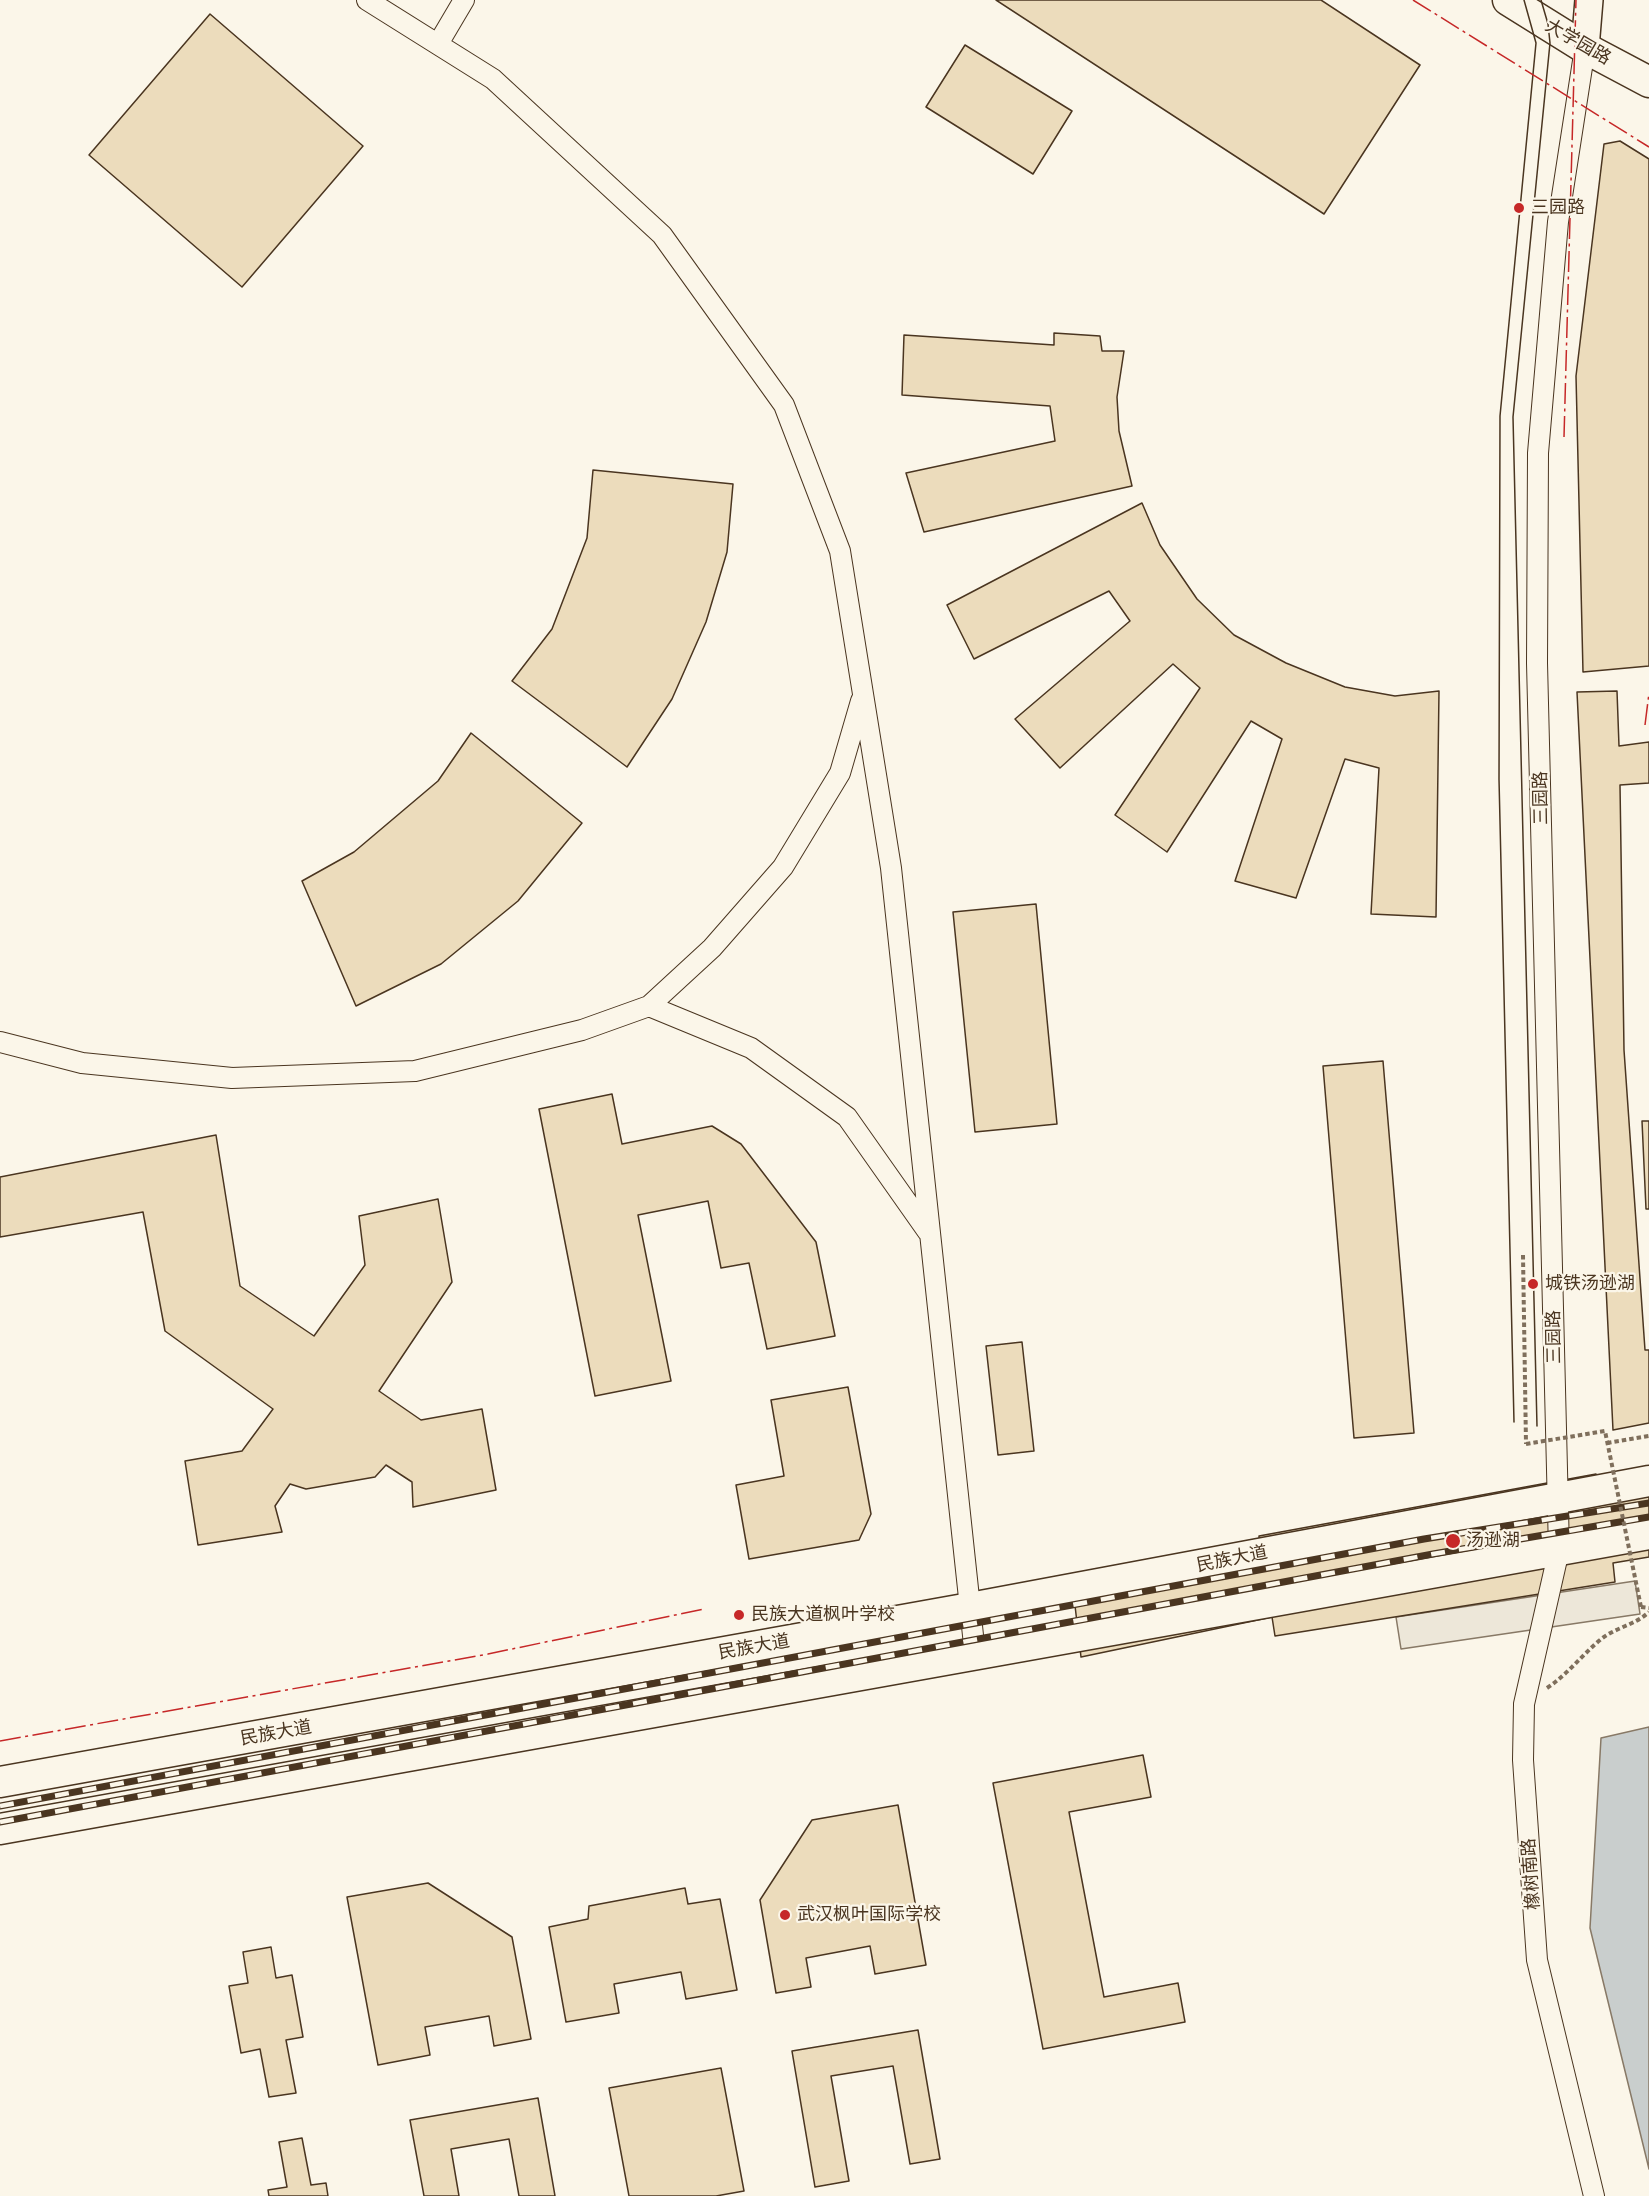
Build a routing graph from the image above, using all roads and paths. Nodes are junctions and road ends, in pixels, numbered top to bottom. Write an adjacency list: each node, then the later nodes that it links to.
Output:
1 (367, 0): 5 (street)
2 (464, 0): 5 (street)
3 (1508, 0): 6 (main road, 大学园路)
4 (1588, 0): 6 (street)
5 (438, 44): 8 (street)
6 (1585, 48): 7 (main road, 大学园路); 16 (street, 三园路)
7 (1649, 82)
8 (863, 694): 9 (street); 11 (street)
9 (649, 1006): 10 (street); 11 (street)
10 (0, 1042)
11 (930, 1234): 19 (street)
12 (1523, 1255): 14 (path, bridge)
13 (1649, 1436): 14 (path)
14 (1607, 1443): 20 (path, bridge)
15 (1649, 1481): 16 (main road, 民族大道)
16 (1558, 1498): 18 (street, 三园路); 19 (main road, 民族大道)
17 (1649, 1534): 18 (main road)
18 (1559, 1550): 21 (main road); 22 (street, 橡树南路)
19 (970, 1608): 21 (street); 23 (main road, 民族大道)
20 (1649, 1610): 22 (path)
21 (975, 1654): 24 (main road)
22 (1524, 1704): 25 (street, 橡树南路)
23 (0, 1782)
24 (0, 1829)
25 (1594, 2196)

